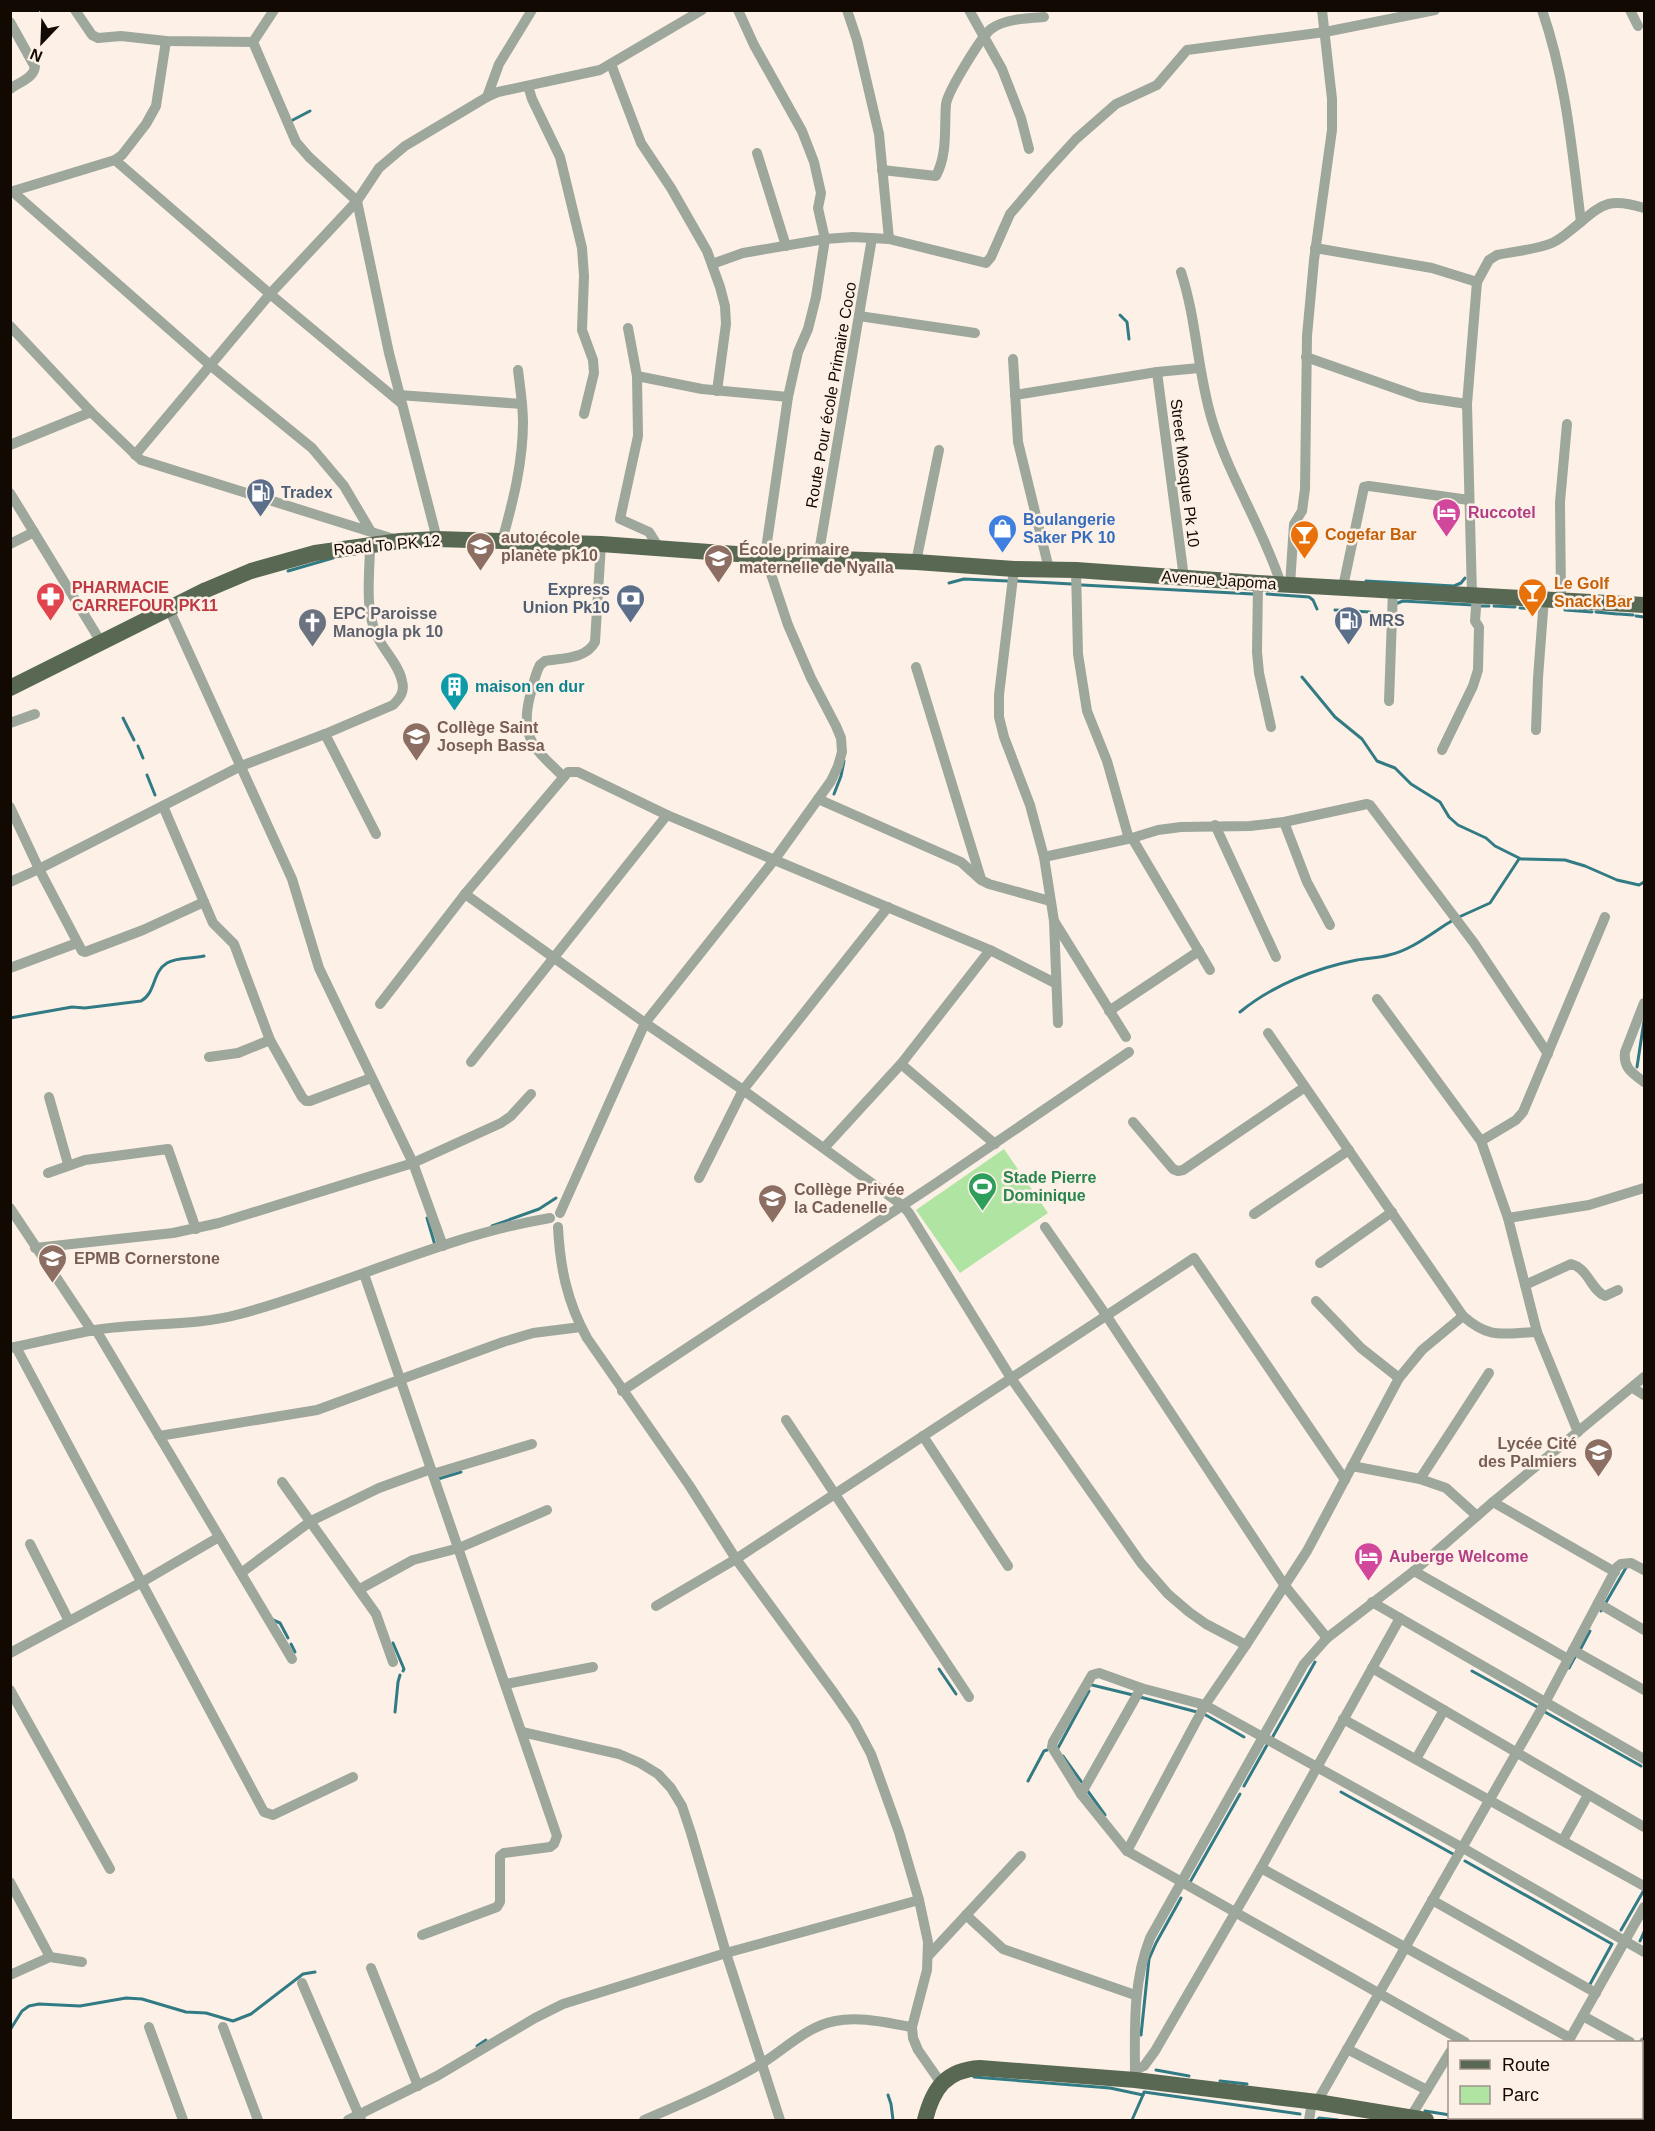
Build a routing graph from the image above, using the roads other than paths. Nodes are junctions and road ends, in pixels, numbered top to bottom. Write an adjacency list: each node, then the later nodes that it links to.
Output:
1 (75, 10): 18 (street)
2 (274, 10): 19 (street)
3 (532, 10): 23 (street)
4 (702, 10): 20 (street)
5 (738, 10): 33 (street)
6 (847, 10): 27 (street)
7 (969, 10): 17 (street)
8 (1322, 10): 16 (street)
9 (1435, 10): 12 (street)
10 (1542, 10): 31 (street)
11 (1630, 10): 15 (street)
12 (1391, 15): 16 (street)
13 (1044, 17): 17 (street)
14 (10, 22): 22 (street)
15 (1638, 26)
16 (1324, 32): 34 (street); 36 (street)
17 (983, 38): 24 (street); 27 (street)
18 (166, 41): 19 (street); 26 (street)
19 (253, 42): 29 (street)
20 (611, 64): 21 (street); 37 (street)
21 (528, 86): 23 (street); 59 (street)
22 (10, 89)
23 (487, 97): 29 (street)
24 (1029, 149)
25 (757, 153): 35 (street)
26 (115, 160): 28 (street); 40 (street)
27 (882, 170): 34 (street)
28 (11, 191): 47 (street)
29 (357, 201): 40 (street); 55 (street)
30 (1644, 208): 31 (street)
31 (1581, 222): 39 (street)
32 (872, 238): 33 (street); 34 (street); 41 (street, Route Pour école Primaire Coco)
33 (825, 239): 35 (street); 54 (street)
34 (889, 240)
35 (786, 246): 37 (street)
36 (1316, 248): 39 (street); 45 (street)
37 (712, 264): 52 (street)
38 (1181, 272): 48 (street)
39 (1477, 282): 57 (street)
40 (270, 294): 47 (street); 55 (street)
41 (859, 316): 44 (street); 75 (street, Route Pour école Primaire Coco)
42 (10, 326): 58 (street)
43 (628, 328): 51 (street)
44 (975, 333)
45 (1306, 357): 57 (street); 82 (street)
46 (1013, 359): 53 (street)
47 (210, 365): 63 (street); 67 (street)
48 (1199, 368): 50 (street); 82 (street)
49 (518, 370): 56 (street)
50 (1157, 372): 53 (street); 80 (street, Street Mosque Pk 10)
51 (637, 376): 52 (street); 72 (street)
52 (717, 391): 54 (street)
53 (1015, 395): 78 (street)
54 (788, 397): 73 (street)
55 (400, 399): 56 (street); 68 (street)
56 (522, 404): 69 (street)
57 (1467, 404): 65 (street)
58 (91, 412): 61 (street); 63 (street)
59 (584, 414)
60 (1567, 424): 86 (street)
61 (10, 445)
62 (939, 450): 76 (street)
63 (135, 455): 67 (street)
64 (10, 493): 66 (street)
65 (1469, 500): 83 (street); 85 (street)
66 (34, 532): 70 (street); 89 (street)
67 (370, 537): 68 (main road, Road To PK 12); 88 (main road, Road To PK 12); 97 (street)
68 (437, 539): 69 (main road, Road To PK 12)
69 (502, 541): 71 (main road, Road To PK 12)
70 (10, 544)
71 (601, 544): 72 (main road, Road To PK 12); 100 (street)
72 (659, 548): 73 (main road, Road To PK 12)
73 (765, 555): 74 (main road, Road To PK 12); 101 (street)
74 (793, 556): 75 (main road, Avenue Japoma)
75 (818, 558): 76 (main road, Avenue Japoma)
76 (916, 562): 77 (main road, Avenue Japoma)
77 (1014, 569): 78 (main road, Avenue Japoma); 109 (street)
78 (1049, 569): 79 (main road, Avenue Japoma)
79 (1076, 570): 80 (main road, Avenue Japoma); 108 (street)
80 (1184, 578): 81 (main road, Avenue Japoma)
81 (1258, 584): 82 (main road, Avenue Japoma); 95 (street)
82 (1286, 585): 83 (main road, Avenue Japoma)
83 (1343, 587): 84 (main road, Avenue Japoma)
84 (1393, 590): 85 (main road, Avenue Japoma); 92 (street)
85 (1474, 595): 86 (main road, Avenue Japoma); 98 (street)
86 (1552, 599): 87 (main road, Avenue Japoma); 96 (street)
87 (1644, 605)
88 (169, 609): 89 (main road, Road To PK 12); 99 (street)
89 (101, 642): 91 (main road, Road To PK 12)
90 (916, 667): 112 (street)
91 (10, 688)
92 (1389, 701)
93 (35, 714): 94 (street)
94 (10, 723)
95 (1271, 727)
96 (1536, 730)
97 (325, 734): 99 (street); 107 (street)
98 (1442, 750)
99 (241, 766): 102 (street); 143 (street)
100 (564, 777): 104 (street); 114 (street)
101 (818, 799): 110 (street); 112 (street)
102 (163, 806): 111 (street); 116 (street)
103 (10, 807): 111 (street)
104 (667, 815): 110 (street); 125 (street)
105 (1284, 822): 106 (street); 120 (street); 139 (street)
106 (1215, 825): 108 (street); 124 (street)
107 (376, 834)
108 (1131, 838): 109 (street); 123 (street)
109 (1044, 857): 115 (street)
110 (775, 859): 117 (street); 133 (street)
111 (39, 869): 113 (street); 121 (street)
112 (981, 880): 115 (street)
113 (10, 882)
114 (465, 894): 125 (street); 131 (street)
115 (1050, 900): 119 (street)
116 (204, 902): 121 (street); 137 (street)
117 (888, 907): 122 (street); 146 (street)
118 (1605, 917): 139 (street)
119 (1054, 921): 128 (street); 132 (street)
120 (1329, 925)
121 (77, 943): 126 (street)
122 (990, 950): 128 (street); 142 (street)
123 (1199, 951): 127 (street); 132 (street)
124 (1276, 957)
125 (553, 958): 133 (street); 141 (street)
126 (10, 968)
127 (1210, 970)
128 (1055, 983): 134 (street)
129 (1377, 999): 150 (street)
130 (1644, 1003): 144 (street)
131 (380, 1004)
132 (1109, 1011): 136 (street)
133 (645, 1023): 146 (street); 162 (street)
134 (1058, 1023)
135 (1268, 1033): 145 (street)
136 (1126, 1037)
137 (270, 1040): 140 (street); 143 (street)
138 (1129, 1052): 151 (street)
139 (1548, 1054): 150 (street)
140 (209, 1057)
141 (471, 1062)
142 (901, 1064): 151 (street); 152 (street)
143 (371, 1078): 154 (street)
144 (1644, 1082)
145 (1305, 1087): 149 (street); 153 (street)
146 (743, 1090): 152 (street); 157 (street)
147 (531, 1095): 154 (street)
148 (49, 1097): 155 (street)
149 (1133, 1122)
150 (1480, 1141): 165 (street)
151 (995, 1143): 159 (street)
152 (824, 1148): 159 (street)
153 (1349, 1150): 161 (street); 163 (street)
154 (412, 1163): 168 (street); 169 (street)
155 (68, 1164): 156 (street); 168 (street)
156 (48, 1173)
157 (699, 1178)
158 (1644, 1188): 165 (street)
159 (902, 1205): 183 (street); 188 (street)
160 (10, 1208): 170 (street)
161 (1392, 1212): 171 (street); 177 (street)
162 (560, 1213): 164 (street); 166 (street)
163 (1254, 1214)
164 (549, 1218): 166 (street); 169 (street)
165 (1508, 1218): 173 (street)
166 (558, 1227): 178 (street)
167 (1045, 1227): 176 (street)
168 (196, 1229): 170 (street)
169 (443, 1246): 172 (street)
170 (35, 1248): 179 (street)
171 (1320, 1263)
172 (364, 1274): 179 (street); 186 (street)
173 (1525, 1285): 174 (street); 180 (street)
174 (1618, 1290)
175 (1316, 1301): 185 (street)
176 (1106, 1316): 183 (street); 198 (street); 215 (street)
177 (1463, 1316): 180 (street); 185 (street)
178 (581, 1327): 186 (street); 188 (street)
179 (94, 1331): 181 (street); 192 (street)
180 (1537, 1332): 191 (street)
181 (13, 1348): 214 (street)
182 (1489, 1374): 197 (street)
183 (1011, 1377): 193 (street); 224 (street)
184 (1644, 1377): 187 (street)
185 (1399, 1378): 195 (street)
186 (400, 1379): 192 (street); 196 (street)
187 (1633, 1388): 189 (street); 191 (street)
188 (622, 1391): 208 (street)
189 (1644, 1395)
190 (786, 1420): 200 (street)
191 (1578, 1432): 201 (street)
192 (159, 1436): 205 (street)
193 (923, 1436): 200 (street); 209 (street)
194 (532, 1444): 196 (street)
195 (1352, 1466): 197 (street); 198 (street)
196 (432, 1471): 204 (street); 207 (street)
197 (1420, 1479): 203 (street)
198 (1345, 1480): 215 (street)
199 (282, 1482): 204 (street)
200 (835, 1494): 208 (street); 235 (street)
201 (1493, 1502): 203 (street); 212 (street)
202 (547, 1510): 207 (street)
203 (1477, 1516): 211 (street)
204 (311, 1521): 213 (street); 216 (street)
205 (219, 1537): 213 (street); 214 (street)
206 (30, 1544): 221 (street)
207 (459, 1548): 216 (street); 231 (street)
208 (736, 1559): 219 (street); 260 (street)
209 (1008, 1566)
210 (1644, 1570): 212 (street)
211 (1414, 1571): 217 (street); 226 (street)
212 (1615, 1572): 218 (street)
213 (241, 1574): 227 (street)
214 (142, 1582): 221 (street); 246 (street)
215 (1285, 1586): 223 (street); 224 (street)
216 (360, 1589): 228 (street)
217 (1372, 1602): 220 (street); 223 (street)
218 (1598, 1603): 222 (street); 226 (street)
219 (656, 1606)
220 (1400, 1618): 230 (street); 236 (street)
221 (69, 1621): 225 (street)
222 (1644, 1630)
223 (1327, 1638): 241 (street)
224 (1246, 1645): 237 (street)
225 (10, 1653)
226 (1570, 1655): 234 (street); 236 (street)
227 (292, 1659)
228 (393, 1662)
229 (593, 1667): 231 (street)
230 (1372, 1668): 238 (street); 239 (street)
231 (506, 1684): 240 (street)
232 (1141, 1688): 237 (street); 247 (street); 247 (street)
233 (10, 1690): 256 (street)
234 (1644, 1690)
235 (969, 1697)
236 (1546, 1701): 242 (street); 244 (street)
237 (1205, 1705): 241 (street); 253 (street)
238 (1444, 1710): 242 (street); 243 (street)
239 (1343, 1719): 243 (street); 245 (street)
240 (522, 1732): 265 (street); 269 (street)
241 (1263, 1736): 245 (street); 258 (street)
242 (1517, 1752): 248 (street); 249 (street)
243 (1416, 1759): 249 (street)
244 (1644, 1759)
245 (1316, 1767): 252 (street); 255 (street)
246 (352, 1777)
247 (1081, 1794): 253 (street)
248 (1588, 1795): 250 (street); 251 (street)
249 (1490, 1800): 251 (street); 252 (street)
250 (1644, 1827)
251 (1563, 1840): 259 (street)
252 (1463, 1848): 261 (street); 266 (street)
253 (1127, 1851): 258 (street)
254 (1021, 1856): 264 (street)
255 (1261, 1868): 263 (street); 267 (street)
256 (110, 1869)
257 (10, 1882): 271 (street)
258 (1181, 1882): 263 (street); 278 (street)
259 (1644, 1886)
260 (919, 1900): 269 (street); 270 (street)
261 (1432, 1900): 267 (street); 276 (street)
262 (1644, 1907): 266 (street)
263 (1234, 1914): 277 (street); 289 (street)
264 (966, 1915): 270 (street); 278 (street)
265 (422, 1935)
266 (1626, 1941): 268 (street); 276 (street)
267 (1404, 1947): 277 (street); 283 (street)
268 (1644, 1952)
269 (726, 1953): 288 (street); 291 (street)
270 (929, 1955): 282 (street)
271 (50, 1957): 272 (street); 274 (street)
272 (82, 1962)
273 (371, 1968): 291 (street)
274 (10, 1975)
275 (302, 1983): 294 (street)
276 (1596, 1993): 279 (street)
277 (1379, 1994): 284 (street); 286 (street)
278 (1136, 1995): 289 (street)
279 (1583, 2016): 283 (street); 285 (street)
280 (223, 2026): 297 (street)
281 (149, 2027): 296 (street)
282 (912, 2027): 288 (street); 290 (street)
283 (1569, 2040)
284 (1459, 2041)
285 (1627, 2041)
286 (1347, 2049): 292 (street); 293 (street)
287 (1448, 2054): 292 (street)
288 (762, 2063): 299 (street); 300 (street)
289 (1135, 2075): 290 (main road); 293 (main road)
290 (941, 2083): 301 (main road)
291 (418, 2086): 294 (street)
292 (1427, 2090): 295 (street)
293 (1314, 2102): 295 (main road); 302 (street)
294 (360, 2118): 298 (street)
295 (1418, 2120)
296 (183, 2121)
297 (258, 2121)
298 (348, 2121)
299 (644, 2121)
300 (780, 2121)
301 (925, 2121)
302 (1309, 2121)

